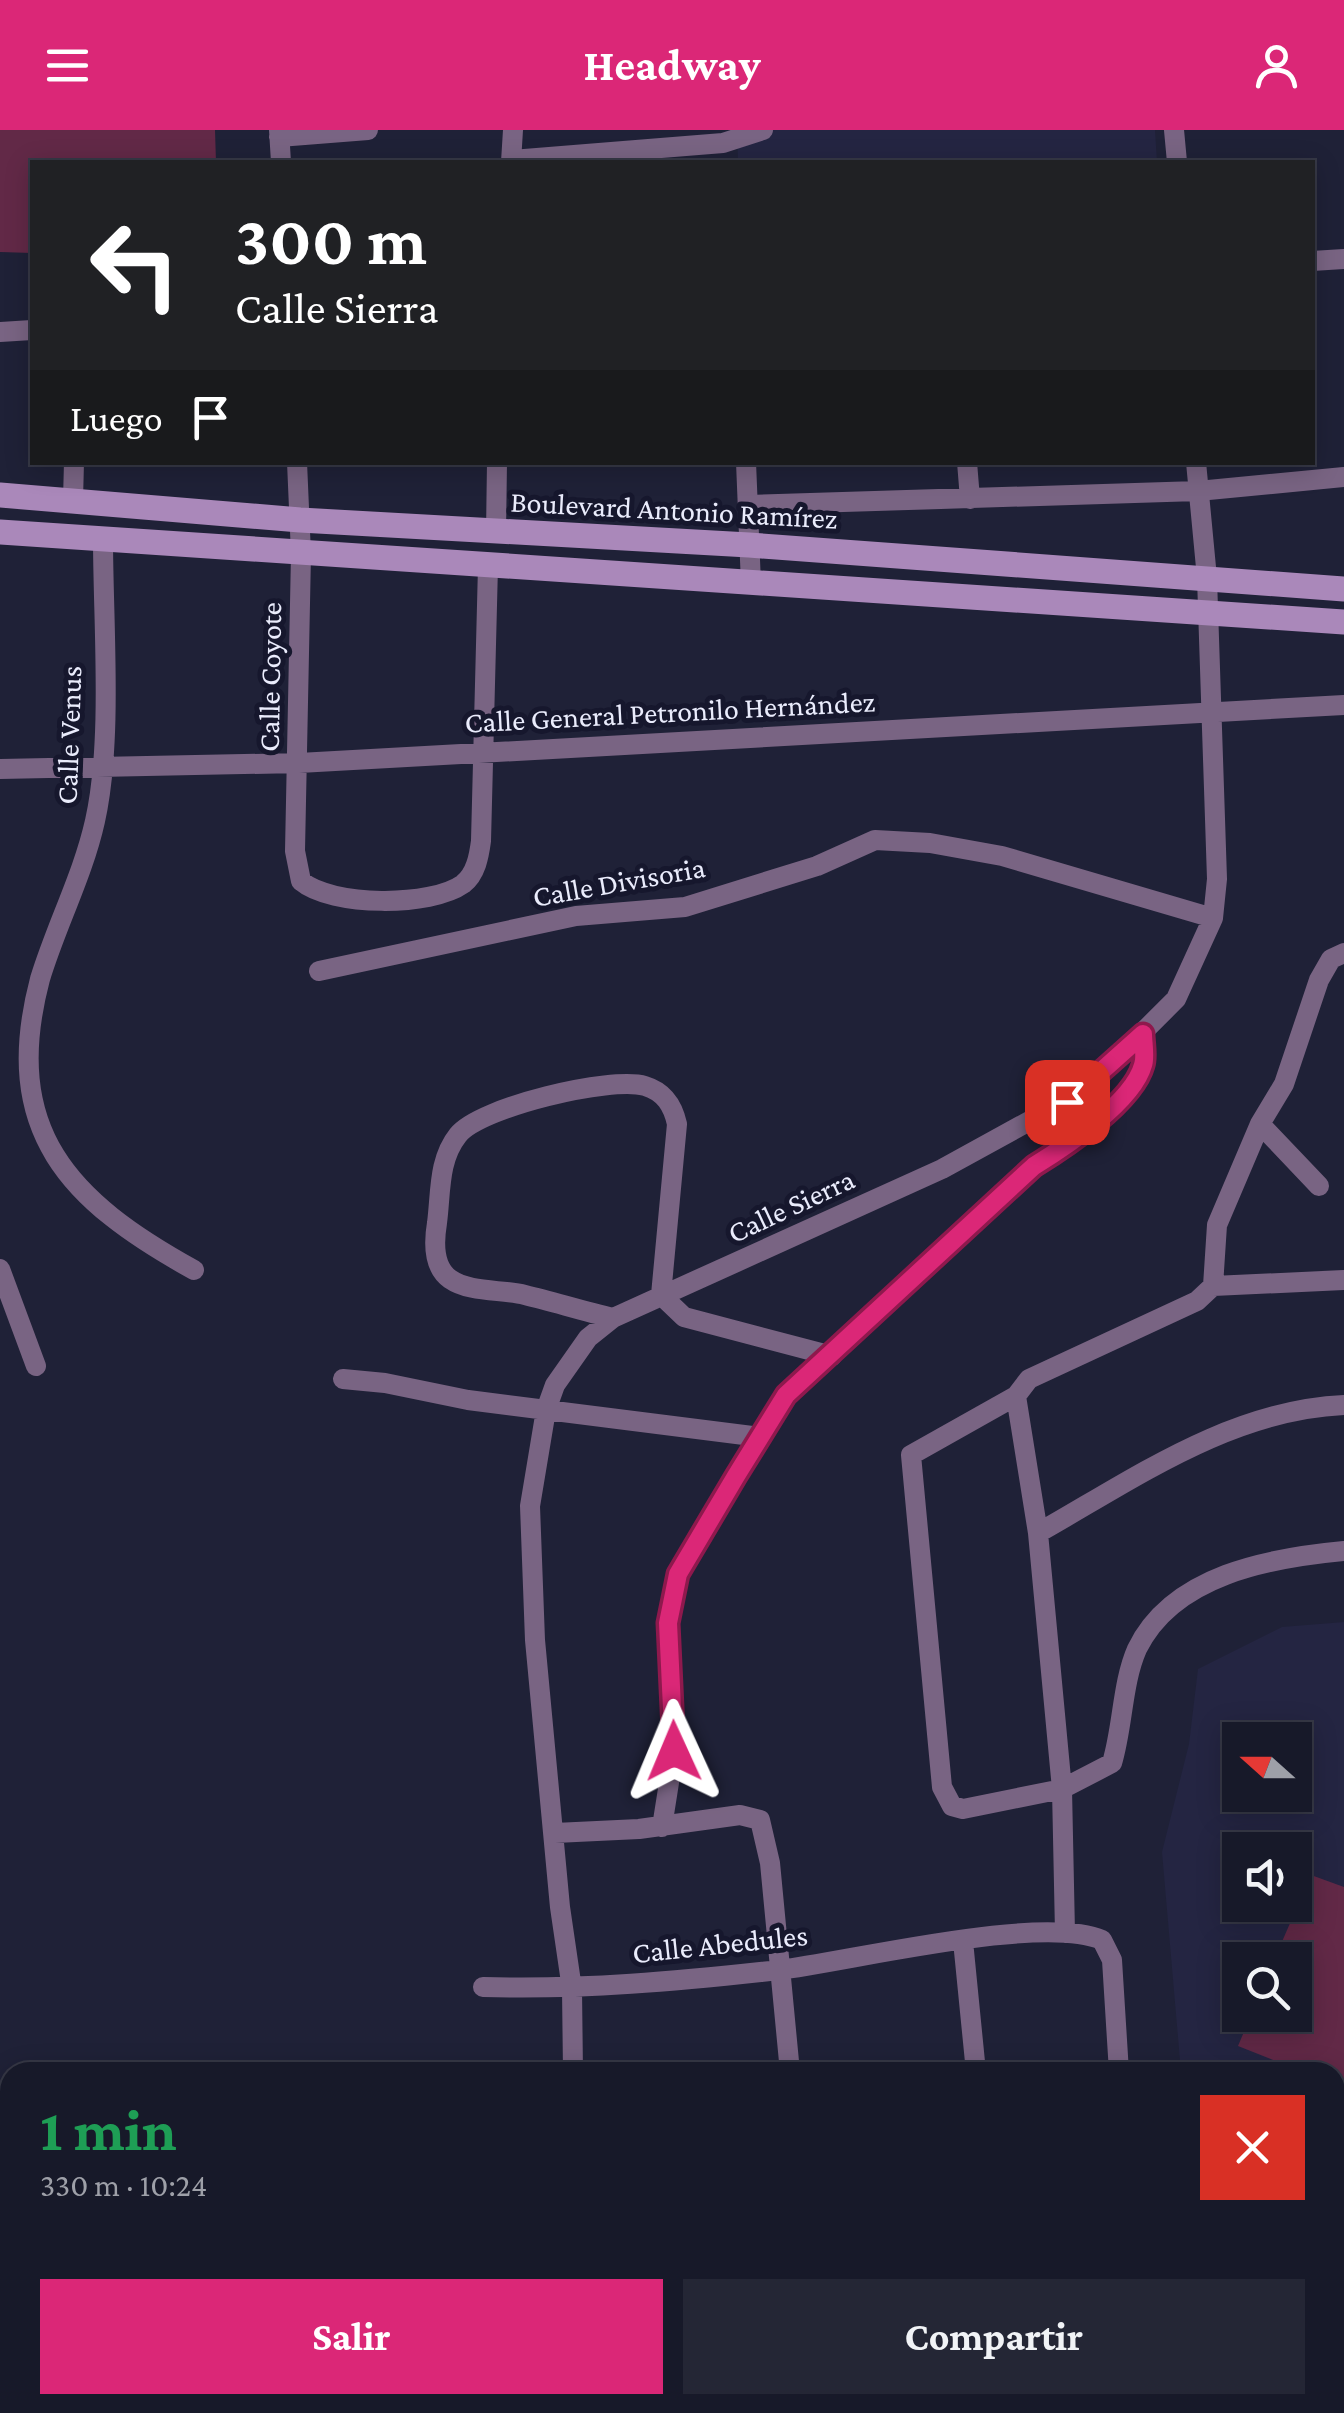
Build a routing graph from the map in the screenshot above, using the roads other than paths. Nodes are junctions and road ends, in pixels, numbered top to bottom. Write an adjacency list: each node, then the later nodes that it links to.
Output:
1 (368, 130): 5 (street)
2 (513, 130): 8 (street)
3 (762, 130): 6 (street)
4 (1174, 130): 10 (street)
5 (279, 133): 7 (street)
6 (724, 145): 9 (street)
7 (281, 160)
8 (512, 160)
9 (525, 160)
10 (1177, 160)
11 (1344, 259): 12 (street)
12 (1315, 261)
13 (30, 330): 14 (street)
14 (0, 332)
15 (74, 465): 25 (street)
16 (297, 465): 27 (street, Calle Coyote)
17 (496, 465): 29 (street)
18 (746, 465): 26 (street)
19 (967, 465): 24 (street)
20 (1196, 465): 22 (street, Calle Sierra)
21 (1344, 476): 22 (street)
22 (1198, 490): 24 (street); 34 (street, Calle Sierra)
23 (0, 495): 25 (main road, Boulevard Antonio Ramírez)
24 (970, 498): 26 (street)
25 (73, 500): 27 (main road, Boulevard Antonio Ramírez)
26 (749, 506): 31 (street)
27 (300, 520): 29 (main road, Boulevard Antonio Ramírez); 32 (street, Calle Coyote)
28 (0, 532): 30 (main road)
29 (496, 533): 31 (main road, Boulevard Antonio Ramírez)
30 (103, 538): 32 (main road); 43 (street, Calle Venus)
31 (749, 545): 34 (main road, Boulevard Antonio Ramírez); 35 (street)
32 (301, 554): 33 (main road); 42 (street, Calle Coyote)
33 (488, 566): 35 (main road); 41 (street)
34 (1207, 578): 36 (main road, Boulevard Antonio Ramírez); 37 (street, Calle Sierra)
35 (751, 584): 37 (main road)
36 (1344, 589)
37 (1206, 613): 38 (main road); 40 (street, Calle Sierra)
38 (1344, 622)
39 (1344, 705): 40 (street, Calle General Petronilo Hernández)
40 (1210, 712): 41 (street, Calle General Petronilo Hernández); 45 (street, Calle Sierra)
41 (483, 753): 42 (street, Calle General Petronilo Hernández); 42 (street, Calle Coyote)
42 (299, 763): 43 (street, Calle General Petronilo Hernández)
43 (102, 764): 44 (street, Calle General Petronilo Hernández); 52 (street, Calle Venus)
44 (0, 768)
45 (1213, 918): 47 (street, Calle Divisoria); 48 (street, Calle Sierra)
46 (1341, 954): 49 (street)
47 (319, 971)
48 (1143, 1034): 55 (street, Calle Sierra); 57 (street)
49 (1260, 1124): 50 (street); 54 (street)
50 (1318, 1186)
51 (0, 1269): 58 (street)
52 (194, 1270)
53 (1344, 1280): 54 (street)
54 (1214, 1286): 60 (street)
55 (661, 1295): 56 (street, Calle Sierra); 56 (street); 57 (street)
56 (613, 1318): 62 (street, Calle Sierra)
57 (832, 1356): 63 (street)
58 (36, 1366)
59 (342, 1379): 62 (street)
60 (1016, 1396): 64 (street); 66 (street)
61 (1344, 1405): 64 (street)
62 (546, 1410): 63 (street); 68 (street, Calle Sierra)
63 (760, 1438): 67 (street)
64 (1038, 1533): 66 (street)
65 (1344, 1552): 66 (street)
66 (1062, 1789): 69 (street)
67 (662, 1827): 68 (street); 71 (street)
68 (555, 1833): 73 (street, Calle Sierra)
69 (1065, 1933): 70 (street, Calle Abedules); 77 (street, Calle Abedules)
70 (963, 1941): 71 (street, Calle Abedules); 76 (street)
71 (781, 1970): 73 (street, Calle Abedules); 75 (street)
72 (483, 1987): 73 (street, Calle Abedules)
73 (572, 1990): 74 (street, Calle Sierra)
74 (572, 2062)
75 (789, 2062)
76 (975, 2062)
77 (1118, 2062)

